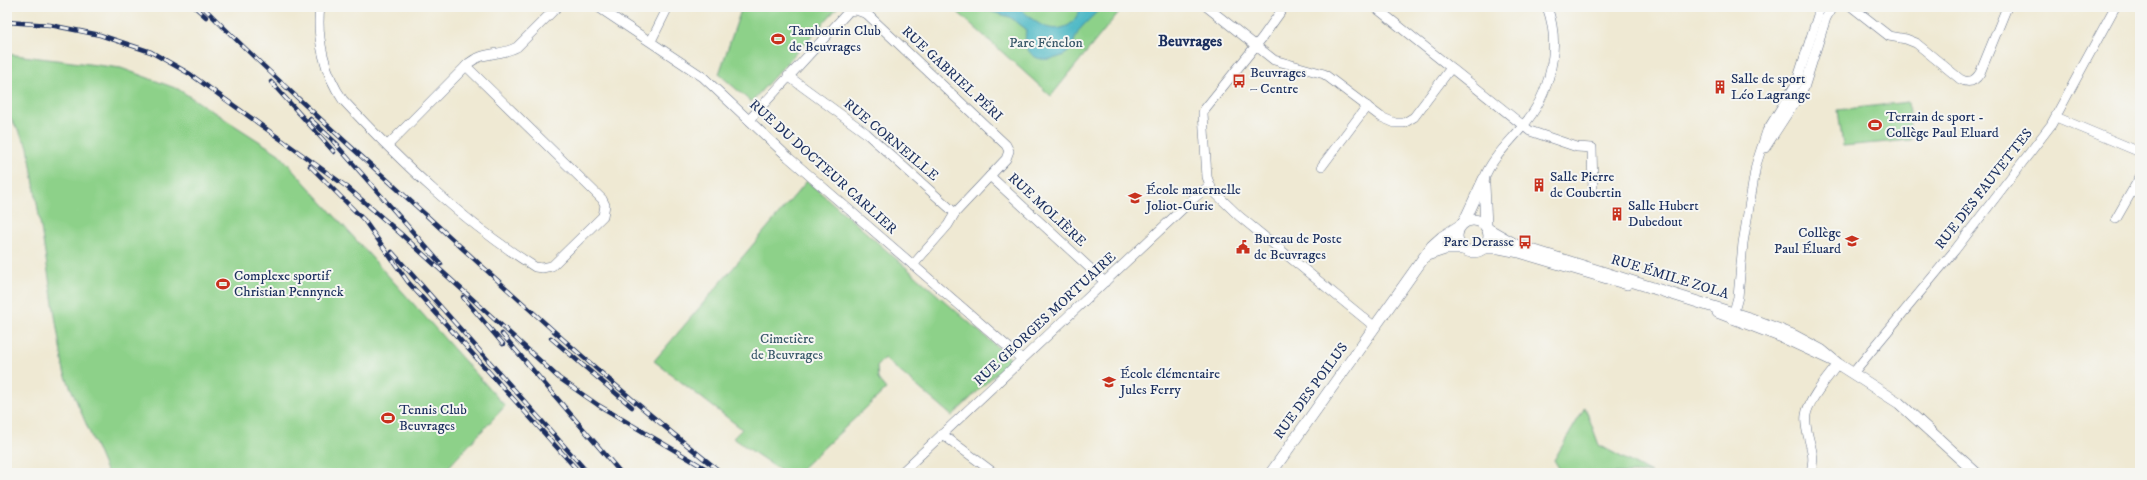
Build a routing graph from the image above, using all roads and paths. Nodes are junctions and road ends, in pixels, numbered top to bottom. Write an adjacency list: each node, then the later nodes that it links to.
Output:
1 (320, 7): 23 (street)
2 (557, 7): 16 (street)
3 (598, 7): 14 (street, RUE DU DOCTEUR CARLIER)
4 (668, 7): 14 (street)
5 (1207, 7): 15 (street)
6 (1284, 7): 15 (street)
7 (1375, 7): 17 (street)
8 (1547, 7): 22 (street)
9 (1818, 7): 25 (street)
10 (1830, 7): 25 (street)
11 (1852, 7): 12 (street)
12 (2007, 7)
13 (2115, 7): 20 (street, RUE DES FAUVETTES)
14 (651, 41): 21 (street, RUE DU DOCTEUR CARLIER)
15 (1256, 47): 19 (street); 30 (street)
16 (466, 66): 23 (street); 23 (street)
17 (1452, 68): 19 (street); 22 (street)
18 (788, 76): 21 (street, RUE GABRIEL PÉRI); 27 (street, RUE GABRIEL PÉRI); 32 (street, RUE CORNEILLE)
19 (1367, 106): 26 (street)
20 (2056, 117): 24 (street); 46 (street, RUE DES FAUVETTES)
21 (749, 120): 39 (street, RUE DU DOCTEUR CARLIER)
22 (1524, 126): 29 (street); 31 (street)
23 (388, 145)
24 (2140, 152)
25 (1758, 157): 42 (street)
26 (1322, 166)
27 (990, 176): 32 (street, RUE MOLIÈRE); 41 (street, RUE MOLIÈRE)
28 (2140, 177): 33 (street)
29 (1484, 179): 34 (street); 35 (street)
30 (1210, 185): 41 (street, RUE GEORGES MORTUAIRE); 43 (street)
31 (1593, 190)
32 (955, 213): 39 (street, RUE MOLIÈRE)
33 (2116, 219)
34 (1463, 223): 35 (street); 36 (street); 38 (street, RUE DES POILUS)
35 (1487, 227): 37 (street); 40 (street, RUE ÉMILE ZOLA)
36 (1464, 249): 37 (street); 38 (street)
37 (1482, 249): 40 (street, RUE ÉMILE ZOLA)
38 (1427, 255): 43 (street, RUE DES POILUS)
39 (913, 265): 44 (street, RUE DU DOCTEUR CARLIER)
40 (1605, 276): 42 (street, RUE ÉMILE ZOLA)
41 (1105, 282): 44 (street, RUE GEORGES MORTUAIRE)
42 (1733, 316): 45 (street, RUE ÉMILE ZOLA)
43 (1375, 327): 50 (street, RUE DES POILUS)
44 (1022, 359): 47 (street, RUE GEORGES MORTUAIRE)
45 (1838, 364): 46 (street, RUE ÉMILE ZOLA); 51 (street)
46 (1853, 374): 52 (street, RUE ÉMILE ZOLA)
47 (942, 434): 48 (street, RUE GEORGES MORTUAIRE); 49 (street)
48 (901, 473)
49 (994, 473)
50 (1271, 473)
51 (1810, 473)
52 (1976, 473)

